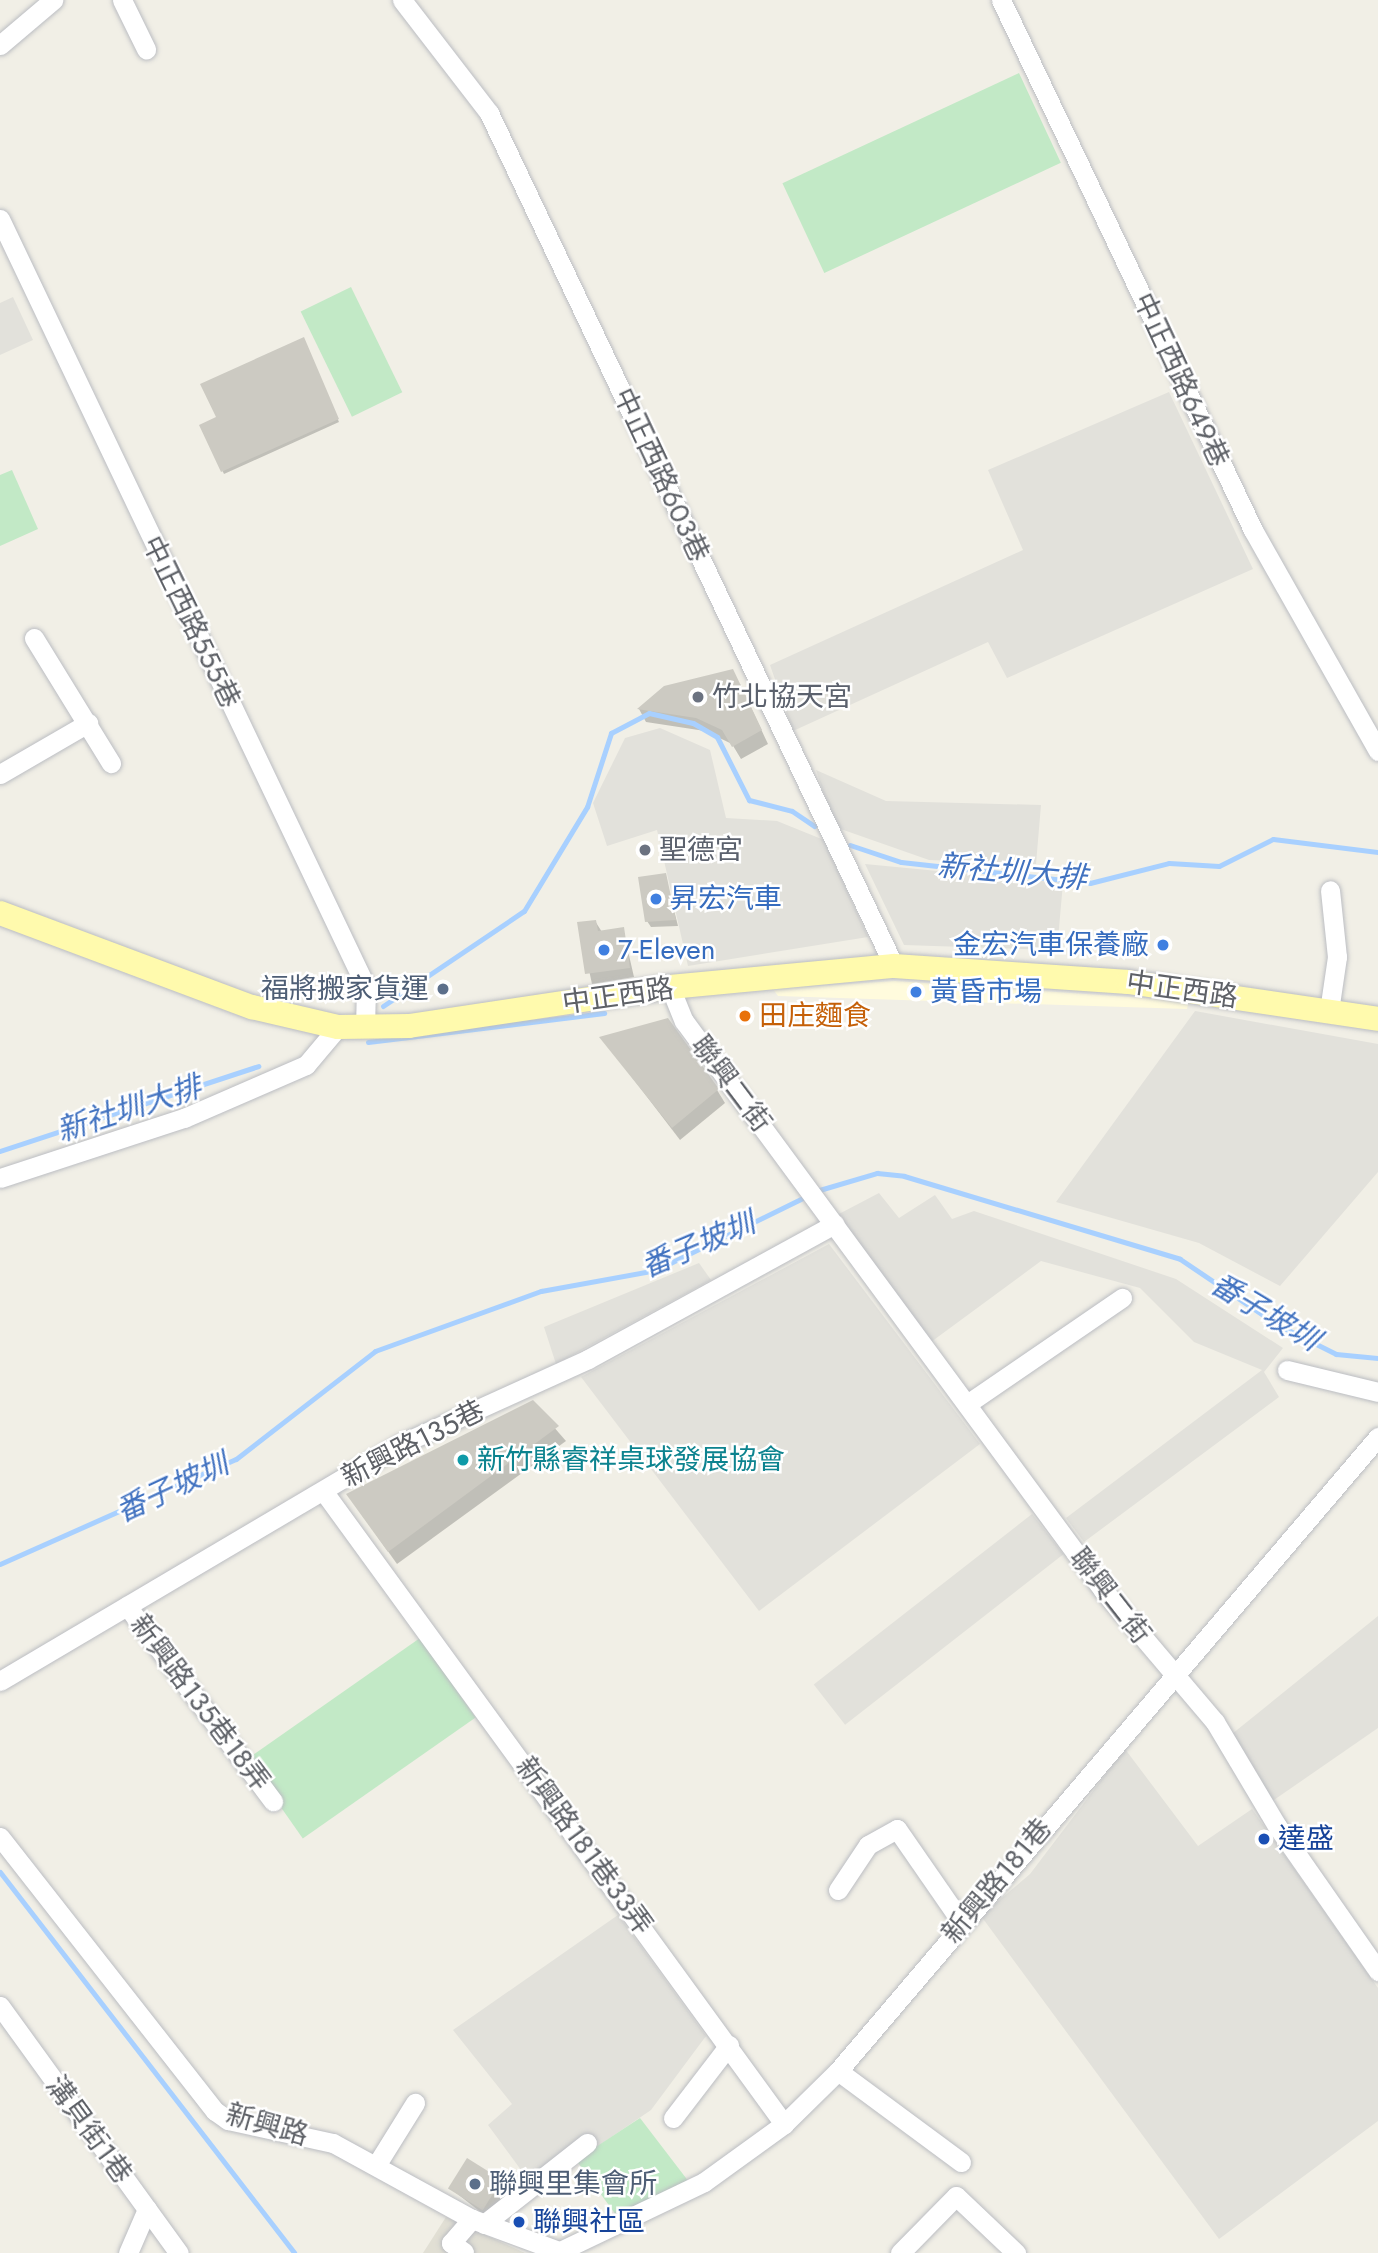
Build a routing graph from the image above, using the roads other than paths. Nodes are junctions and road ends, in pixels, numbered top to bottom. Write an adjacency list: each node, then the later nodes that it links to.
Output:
1 (53, 0): 5 (street)
2 (122, 0): 6 (street)
3 (402, 0): 15 (street, 中正西路603巷)
4 (1001, 0): 10 (street, 中正西路649巷)
5 (0, 45)
6 (146, 49)
7 (0, 219): 20 (street, 中正西路555巷)
8 (34, 638): 9 (street)
9 (88, 723): 11 (street); 12 (street)
10 (1378, 751)
11 (111, 763)
12 (0, 774)
13 (1330, 890): 17 (street)
14 (0, 914): 19 (main road, 中正西路)
15 (894, 966): 16 (main road, 中正西路); 17 (main road, 中正西路)
16 (670, 987): 20 (main road, 中正西路); 22 (street, 聯興二街)
17 (1329, 1011): 18 (main road, 中正西路)
18 (1378, 1018)
19 (338, 1027): 20 (main road, 中正西路); 21 (street)
20 (365, 1028)
21 (0, 1178)
22 (835, 1224): 26 (street, 聯興二街); 28 (street, 新興路135巷)
23 (1122, 1298): 26 (street)
24 (1287, 1370): 25 (street)
25 (1378, 1392)
26 (967, 1404): 30 (street, 聯興二街)
27 (1378, 1437): 30 (street, 新興路181巷)
28 (324, 1492): 29 (street, 新興路135巷); 38 (street, 新興路181巷33弄)
29 (127, 1606): 31 (street, 新興路135巷); 32 (street, 新興路135巷18弄)
30 (1172, 1675): 35 (street, 新興路181巷); 36 (street, 聯興二街)
31 (0, 1681)
32 (273, 1801)
33 (0, 1837): 45 (street, 新興路)
34 (838, 1890): 35 (street)
35 (962, 1923): 39 (street, 新興路181巷)
36 (1378, 1971)
37 (0, 2006): 46 (street, 溝貝街1巷)
38 (729, 2045): 41 (street); 42 (street, 新興路181巷33弄)
39 (838, 2071): 42 (street, 新興路181巷); 44 (street)
40 (415, 2103): 45 (street)
41 (673, 2118)
42 (785, 2124): 49 (street, 新興路181巷)
43 (587, 2143): 47 (street)
44 (961, 2162)
45 (377, 2164): 47 (street, 新興路)
46 (147, 2209): 50 (street); 51 (street, 溝貝街1巷)
47 (478, 2221): 48 (street); 49 (street, 新興路)
48 (464, 2252)
49 (559, 2252)
50 (128, 2253)
51 (179, 2253)
52 (900, 2253): 53 (street)
53 (1016, 2253)

